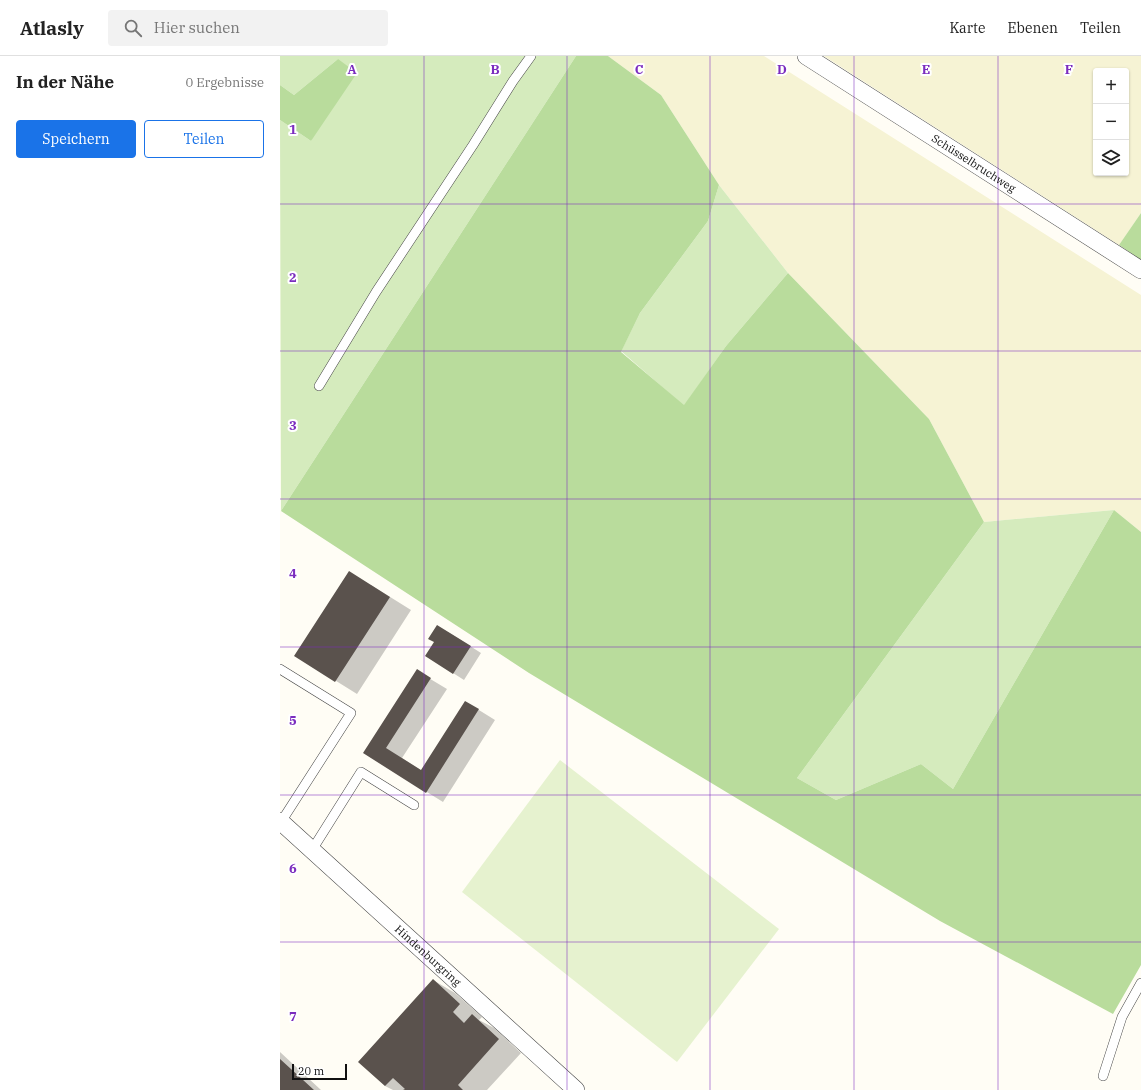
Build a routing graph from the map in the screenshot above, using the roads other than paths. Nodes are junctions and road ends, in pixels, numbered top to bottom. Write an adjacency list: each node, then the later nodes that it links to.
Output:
1 (531, 56): 4 (lane)
2 (806, 56): 3 (street, Schüsselbruchweg)
3 (1141, 270)
4 (319, 386)
5 (280, 669): 7 (lane)
6 (414, 805): 8 (lane)
7 (281, 821): 8 (street, Hindenburgring)
8 (312, 850): 11 (street, Hindenburgring)
9 (1141, 983): 10 (lane)
10 (1103, 1076)
11 (576, 1090)

